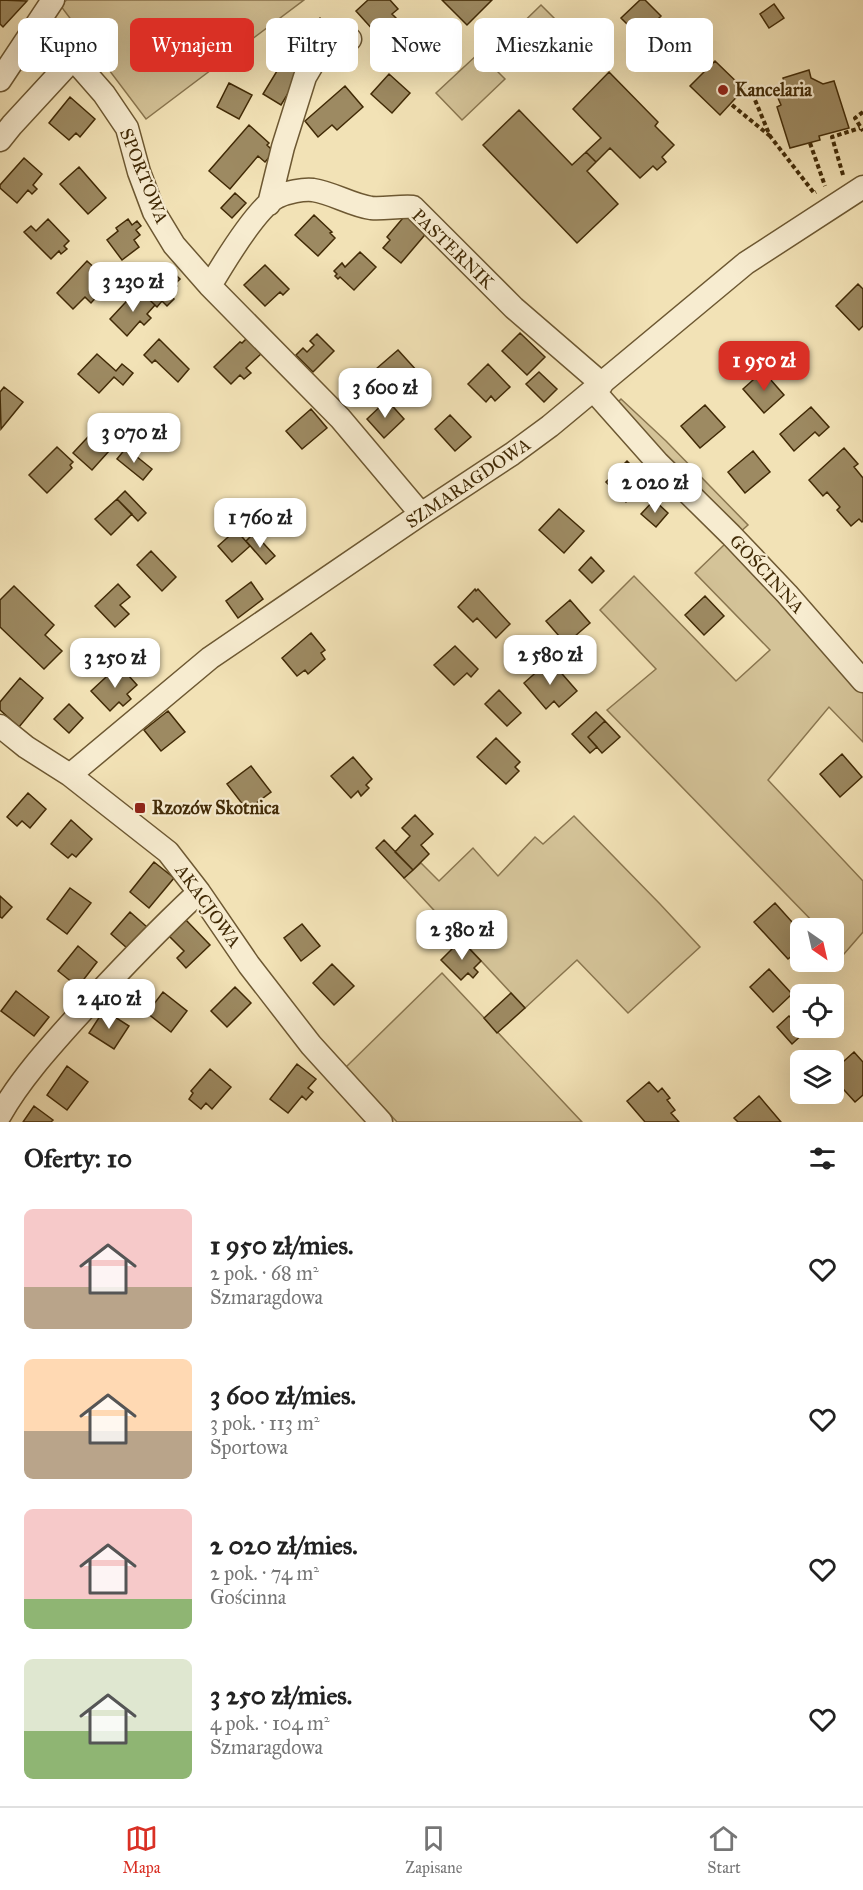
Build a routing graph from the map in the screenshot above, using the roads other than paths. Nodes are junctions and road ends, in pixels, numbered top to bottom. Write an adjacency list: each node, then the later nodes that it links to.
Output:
1 (53, 0): 2 (street)
2 (42, 18)
3 (18, 53): 7 (street)
4 (61, 72): 8 (street)
5 (83, 72): 11 (street, SPORTOWA)
6 (308, 72): 10 (street)
7 (0, 80)
8 (0, 140)
9 (863, 187): 12 (street, SZMARAGDOWA)
10 (269, 204): 11 (street, PASTERNIK); 12 (street, PASTERNIK)
11 (210, 285): 13 (street, SPORTOWA)
12 (598, 387): 13 (street, SZMARAGDOWA); 14 (street, GOŚCINNA)
13 (422, 514): 16 (street, SZMARAGDOWA)
14 (863, 681)
15 (0, 726): 16 (street, AKACJOWA)
16 (70, 775): 17 (street, AKACJOWA)
17 (199, 892): 18 (street); 19 (street, AKACJOWA)
18 (0, 1115)
19 (381, 1122)

